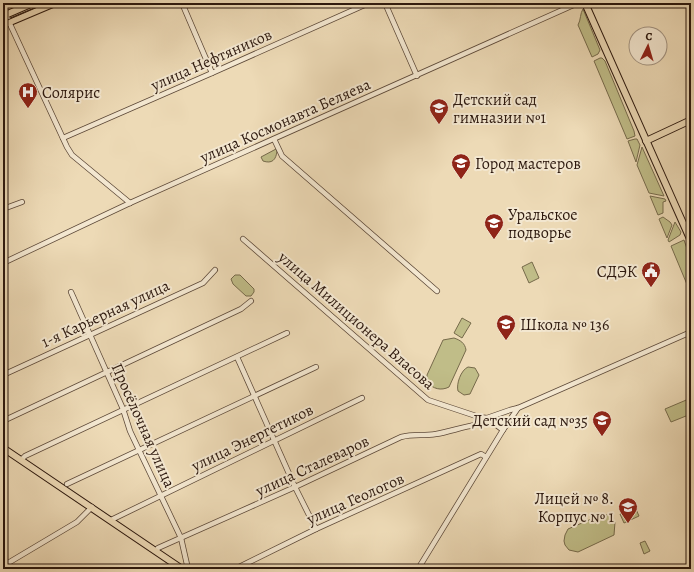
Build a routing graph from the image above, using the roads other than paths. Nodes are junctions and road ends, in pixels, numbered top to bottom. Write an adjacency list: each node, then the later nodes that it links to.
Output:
1 (33, 3): 9 (main road)
2 (55, 3): 10 (main road)
3 (182, 3): 12 (street)
4 (369, 3): 12 (street, улица Нефтяников)
5 (385, 3): 13 (street)
6 (578, 3): 13 (street, улица Космонавта Беляева)
7 (585, 3): 17 (main road)
8 (3, 9): 9 (street)
9 (4, 16): 10 (street)
10 (10, 23): 11 (main road); 15 (street)
11 (3, 25)
12 (212, 73): 15 (street, улица Нефтяников)
13 (417, 76): 16 (street, улица Космонавта Беляева)
14 (691, 120): 17 (main road)
15 (63, 138): 19 (street)
16 (274, 139): 19 (street, улица Космонавта Беляева); 25 (street)
17 (646, 141): 22 (main road)
18 (22, 202): 20 (street)
19 (130, 204): 23 (street, улица Космонавта Беляева)
20 (3, 209)
21 (243, 239): 39 (street, улица Милиционера Власова)
22 (691, 241)
23 (3, 262)
24 (215, 270): 30 (street, 1-я Карьерная улица)
25 (437, 291)
26 (71, 292): 30 (street, Просёлочная улица)
27 (251, 301): 33 (street)
28 (691, 332): 37 (street)
29 (287, 333): 31 (street)
30 (90, 334): 33 (street, Просёлочная улица); 34 (street, 1-я Карьерная улица)
31 (237, 357): 35 (street); 38 (street)
32 (316, 367): 35 (street)
33 (107, 372): 38 (street, Просёлочная улица); 40 (street)
34 (3, 375)
35 (254, 396): 42 (street); 44 (street)
36 (362, 398): 42 (street, улица Энергетиков)
37 (518, 408): 39 (street); 41 (street)
38 (124, 409): 44 (street, Просёлочная улица); 46 (street)
39 (485, 418): 41 (street, улица Милиционера Власова); 48 (street, улица Сталеваров)
40 (3, 421)
41 (503, 430): 45 (street)
42 (274, 440): 48 (street); 49 (street, улица Энергетиков)
43 (3, 448): 46 (main road)
44 (139, 450): 47 (street); 49 (street, Просёлочная улица)
45 (486, 457): 52 (street, улица Геологов); 59 (street)
46 (21, 460): 50 (main road)
47 (67, 484)
48 (295, 487): 52 (street); 53 (street, улица Сталеваров)
49 (160, 495): 51 (street, улица Энергетиков); 53 (street, Просёлочная улица)
50 (92, 507): 51 (main road); 55 (street)
51 (111, 520): 54 (main road)
52 (316, 529): 58 (street, улица Геологов)
53 (181, 538): 54 (street, улица Сталеваров); 57 (street, Просёлочная улица)
54 (156, 551): 56 (main road)
55 (3, 566)
56 (182, 569)
57 (188, 569)
58 (235, 569)
59 (418, 569)

